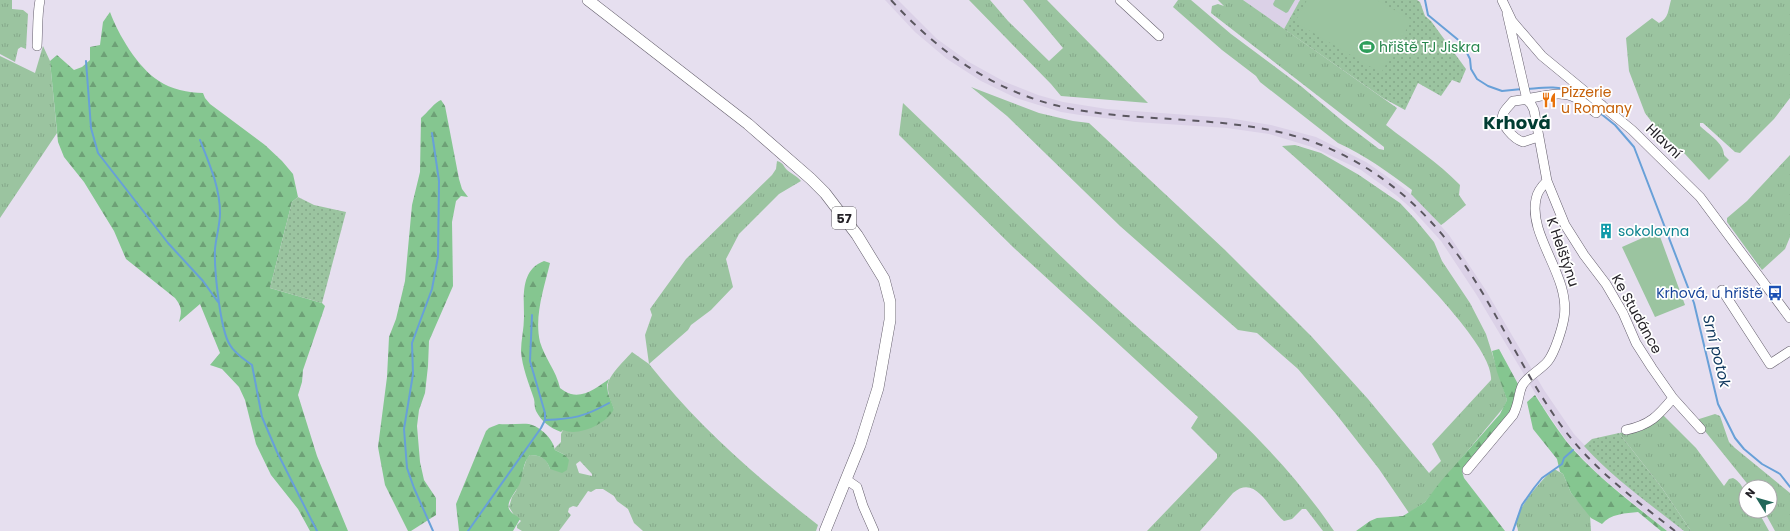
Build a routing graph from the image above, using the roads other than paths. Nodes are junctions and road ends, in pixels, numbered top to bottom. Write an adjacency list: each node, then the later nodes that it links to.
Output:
1 (40, 0): 7 (street)
2 (588, 0): 19 (main road, 57)
3 (1120, 0): 6 (street)
4 (1502, 0): 5 (street, Hlavní)
5 (1507, 13): 8 (street, Ke Studánce); 9 (street, Hlavní)
6 (1159, 36)
7 (37, 46)
8 (1526, 93): 9 (street); 10 (street, Ke Studánce); 10 (street)
9 (1599, 109): 13 (street, Hlavní)
10 (1538, 137): 11 (street, Ke Studánce)
11 (1547, 181): 15 (street, Ke Studánce); 18 (street, K Helštýnu)
12 (1722, 290): 14 (street)
13 (1790, 318)
14 (1790, 351)
15 (1673, 398): 16 (street, Ke Studánce); 17 (street)
16 (1701, 429)
17 (1626, 430)
18 (1467, 470)
19 (847, 480): 20 (main road, 57); 21 (street)
20 (825, 531)
21 (874, 531)

